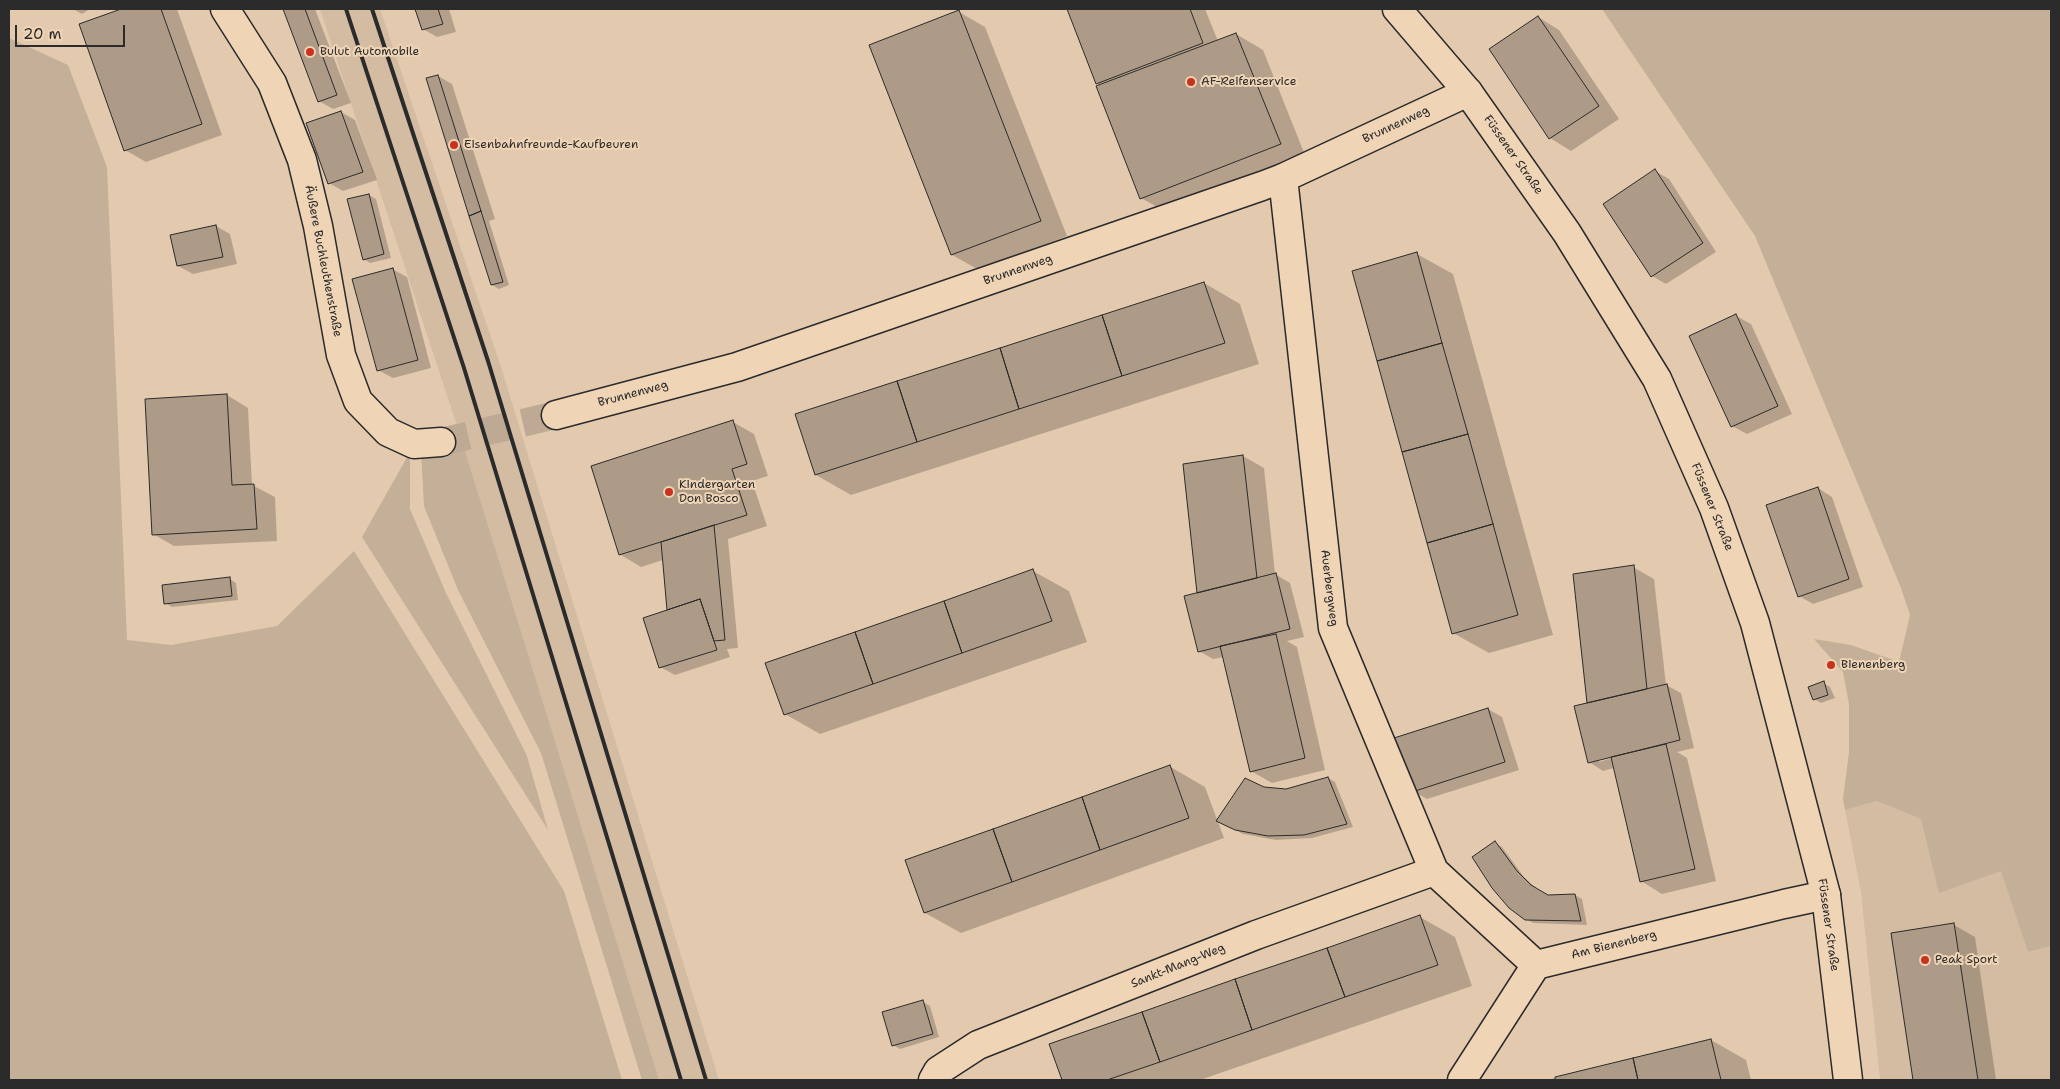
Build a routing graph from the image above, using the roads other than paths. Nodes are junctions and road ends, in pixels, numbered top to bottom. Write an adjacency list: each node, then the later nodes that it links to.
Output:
1 (225, 9): 6 (street, Äußere Buchleuthenstraße)
2 (1397, 9): 3 (street, Füssener Straße)
3 (1468, 92): 4 (street, Brunnenweg); 8 (street, Füssener Straße)
4 (1282, 178): 5 (street, Brunnenweg); 7 (street, Auerbergweg)
5 (556, 415)
6 (442, 442)
7 (1434, 871): 9 (street, Auerbergweg); 10 (street, Sankt-Mang-Weg)
8 (1826, 895): 9 (street, Am Bienenberg); 12 (street, Füssener Straße)
9 (1536, 965): 11 (street)
10 (933, 1080)
11 (1462, 1080)
12 (1848, 1080)

